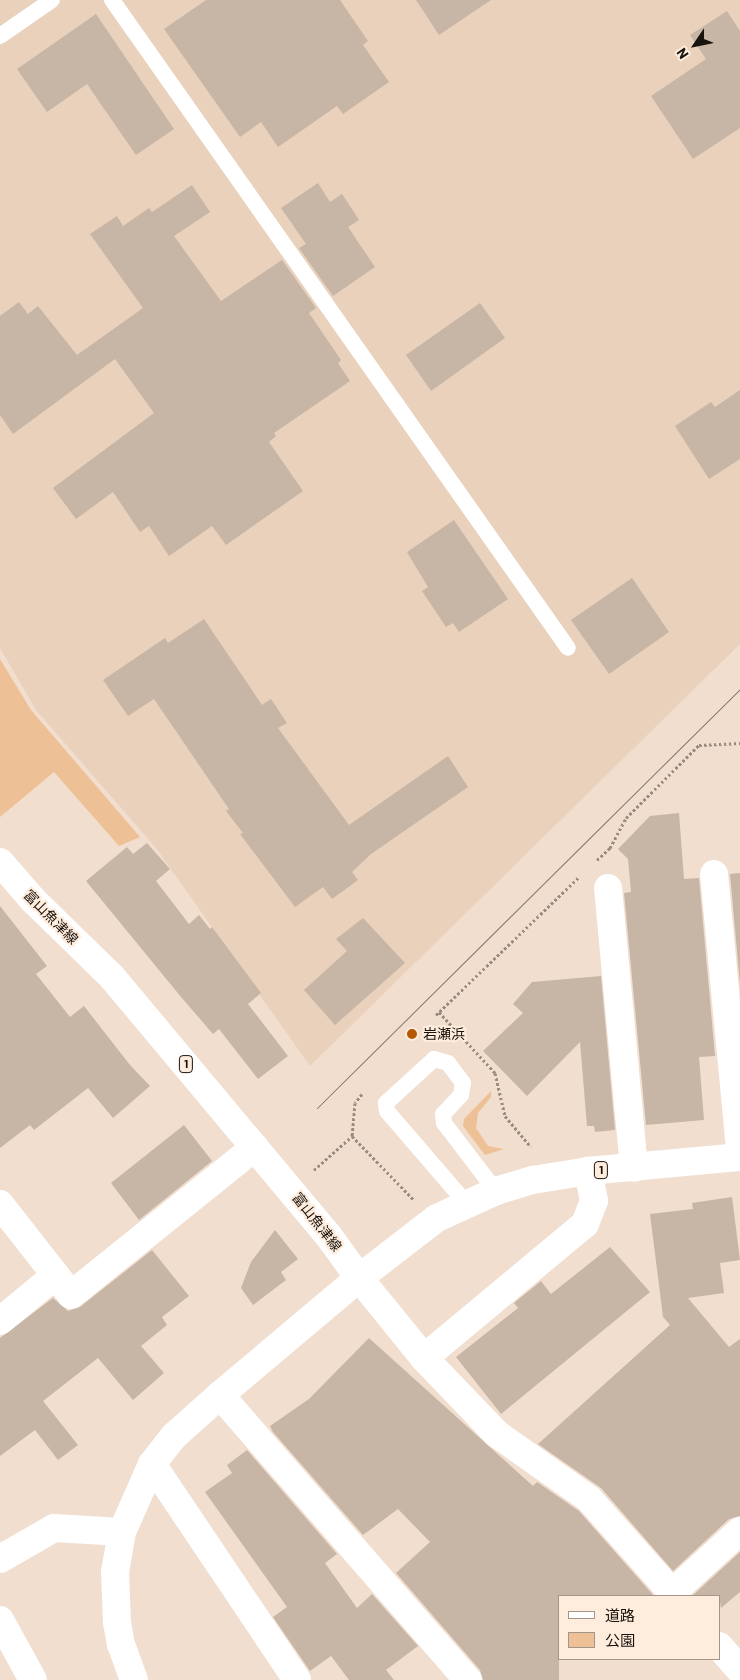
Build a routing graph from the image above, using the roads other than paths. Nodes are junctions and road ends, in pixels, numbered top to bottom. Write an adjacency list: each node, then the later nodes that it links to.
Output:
1 (52, 0): 3 (lane)
2 (112, 0): 4 (lane)
3 (0, 36)
4 (568, 648)
5 (0, 862): 8 (street, 富山魚津線 / 1)
6 (714, 874): 9 (street)
7 (608, 888): 11 (street)
8 (256, 1147): 16 (street); 17 (street, 富山魚津線 / 1)
9 (740, 1151)
10 (740, 1156): 11 (street, 1)
11 (634, 1168): 12 (street, 1)
12 (588, 1171): 13 (street, 1); 19 (street)
13 (496, 1191): 14 (street, 1); 14 (lane)
14 (466, 1202): 17 (street, 1)
15 (0, 1204): 16 (street)
16 (56, 1275): 18 (street)
17 (359, 1278): 19 (street, 富山魚津線); 20 (street)
18 (0, 1321)
19 (424, 1358): 25 (street, 富山魚津線)
20 (220, 1395): 21 (street); 32 (street)
21 (152, 1464): 23 (street); 31 (street)
22 (740, 1530): 25 (street)
23 (122, 1532): 24 (street); 30 (street)
24 (0, 1558)
25 (673, 1595)
26 (0, 1620): 29 (street)
27 (720, 1647): 28 (street)
28 (740, 1670)
29 (33, 1680)
30 (134, 1680)
31 (297, 1680)
32 (468, 1680)

